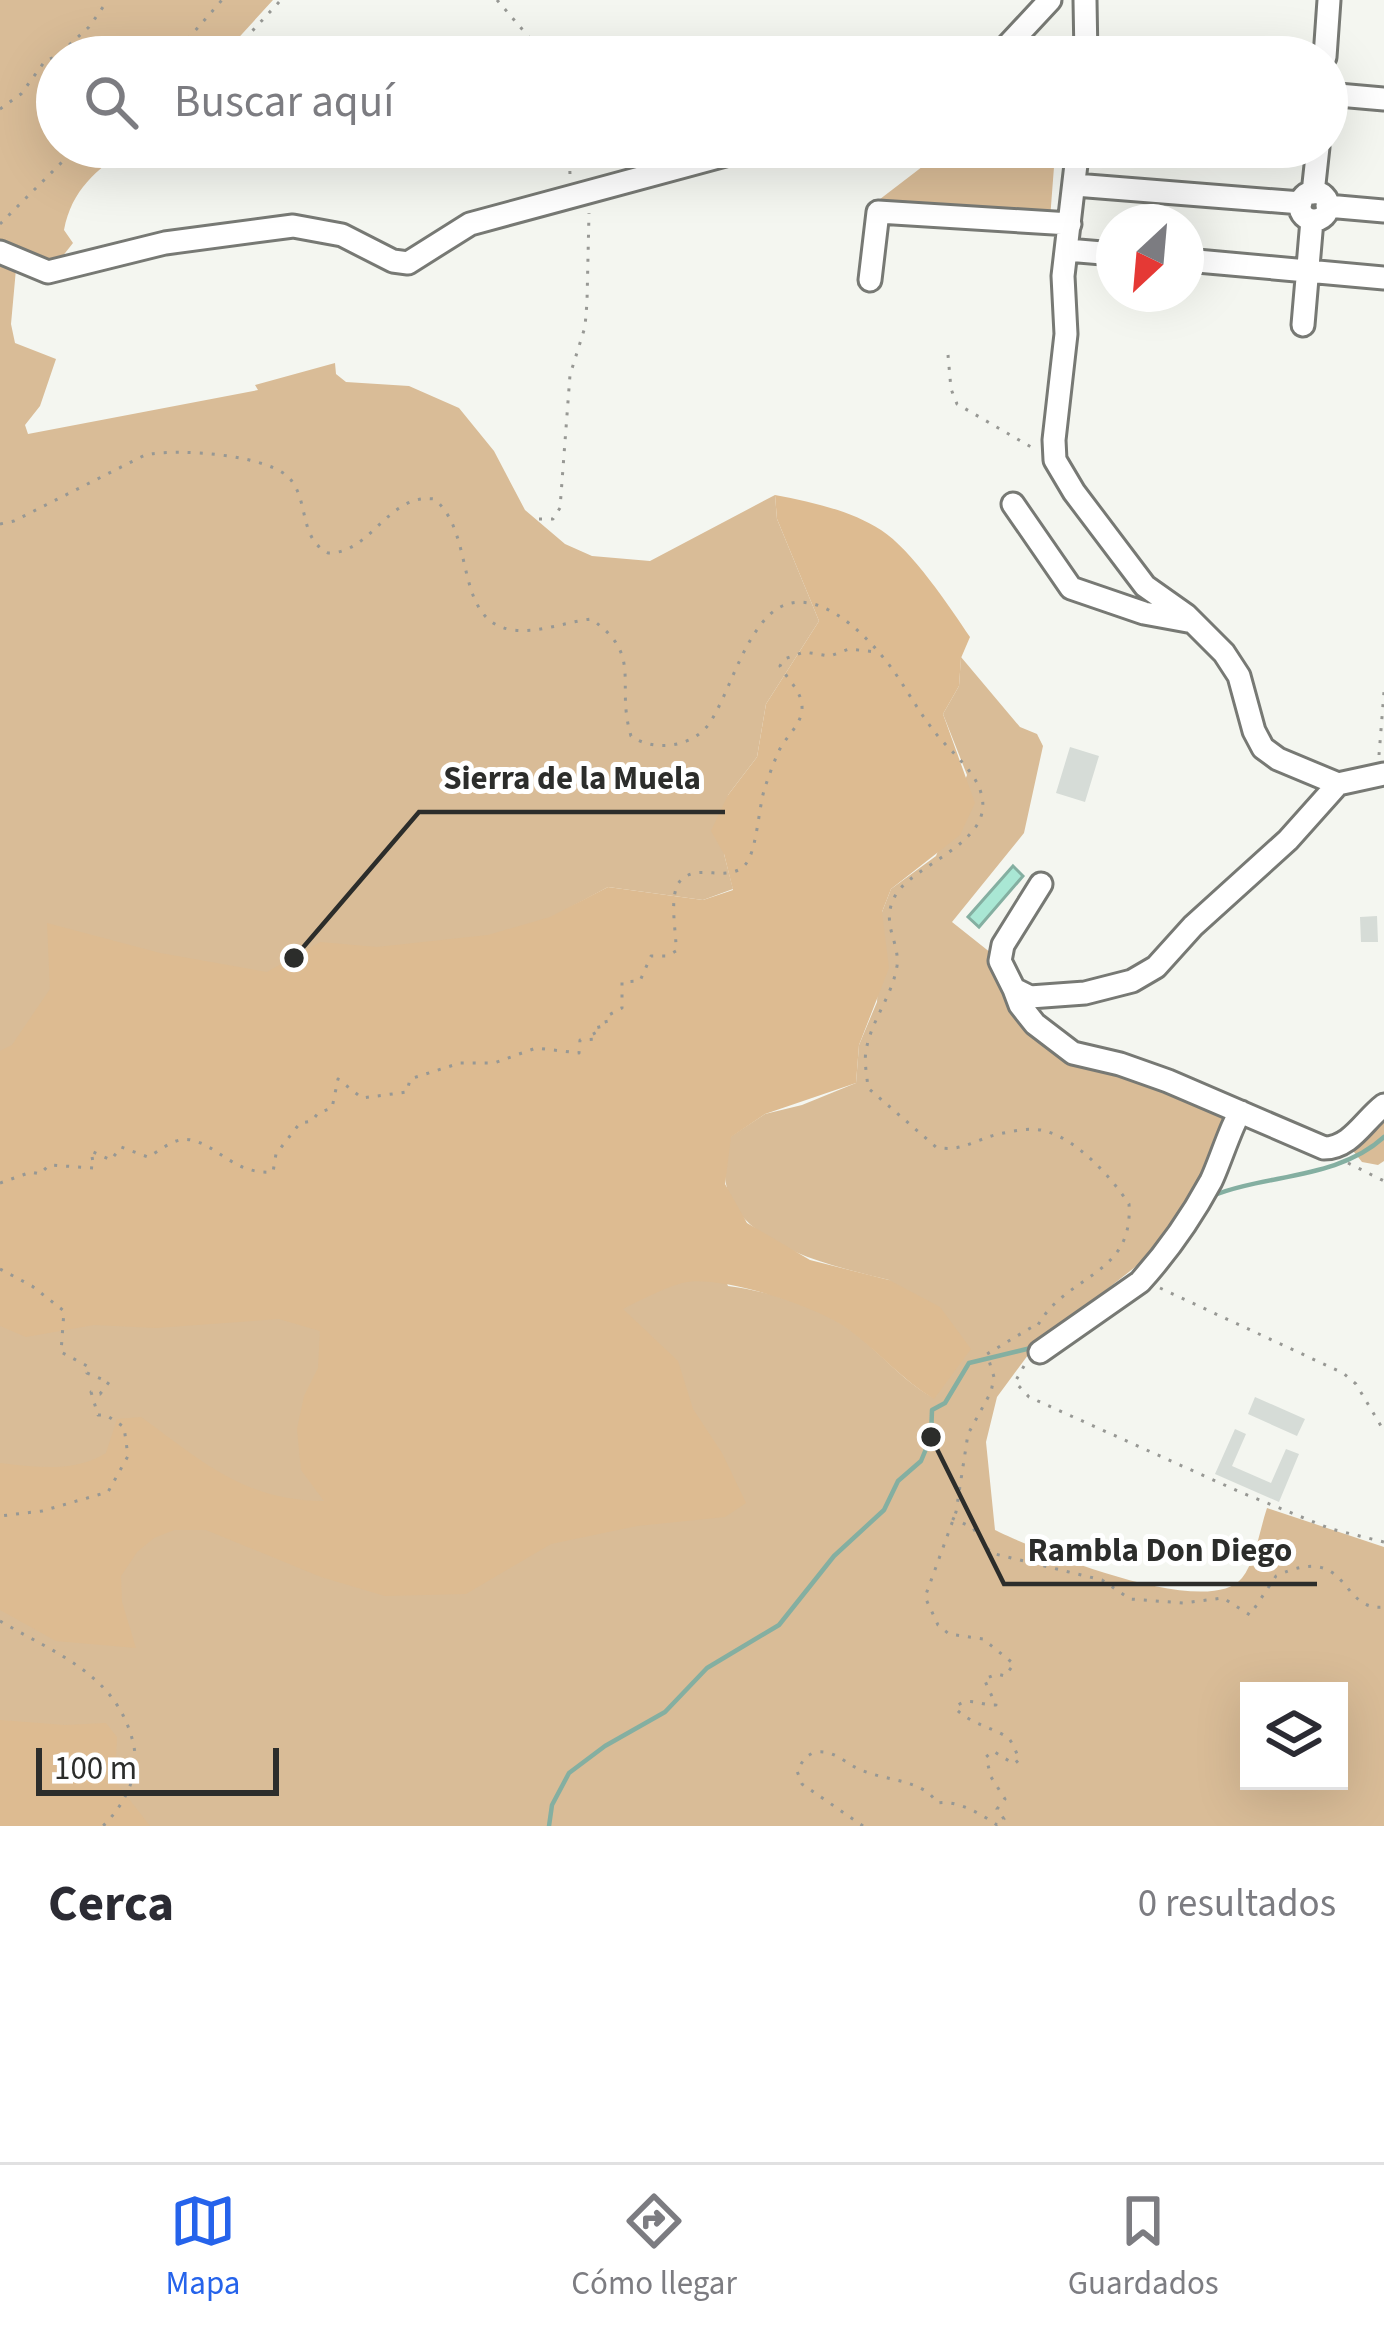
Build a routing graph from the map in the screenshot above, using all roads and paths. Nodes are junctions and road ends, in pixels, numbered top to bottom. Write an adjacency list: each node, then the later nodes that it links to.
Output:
1 (108, 0): 8 (path)
2 (222, 0): 9 (path)
3 (281, 0): 10 (path)
4 (496, 0): 11 (path)
5 (1050, 0): 12 (street)
6 (1085, 0): 13 (street)
7 (1329, 0): 14 (street)
8 (79, 36)
9 (190, 36)
10 (248, 36)
11 (528, 36)
12 (1017, 36)
13 (1086, 36)
14 (1326, 36)
15 (36, 73): 18 (path)
16 (1348, 96): 17 (street)
17 (1384, 99)
18 (0, 109)
19 (56, 168): 28 (path)
20 (573, 168): 25 (path)
21 (680, 168): 25 (street)
22 (1076, 168): 24 (street)
23 (1316, 168): 26 (street)
24 (1075, 185): 26 (street); 29 (street)
25 (579, 196): 32 (street); 41 (path)
26 (1313, 205): 27 (street); 34 (street)
27 (1384, 211)
28 (0, 224)
29 (1070, 224): 30 (street); 36 (street)
30 (1067, 250): 31 (street); 39 (street)
31 (1096, 252)
32 (0, 253)
33 (1204, 262): 34 (street)
34 (1308, 272): 35 (street); 37 (street)
35 (1384, 278)
36 (870, 280)
37 (1303, 325)
38 (948, 355): 39 (path)
39 (1055, 460): 43 (street)
40 (1013, 504): 43 (street)
41 (539, 519)
42 (0, 524): 44 (path)
43 (1194, 622): 47 (street)
44 (878, 652): 54 (path); 60 (path)
45 (1384, 692): 46 (path)
46 (1381, 774): 47 (street)
47 (1338, 784): 49 (street)
48 (1041, 884): 49 (street)
49 (1014, 989): 51 (street)
50 (1384, 1105): 51 (street)
51 (1241, 1112): 56 (street)
52 (1363, 1172): 53 (path)
53 (1384, 1181)
54 (0, 1183)
55 (0, 1269): 59 (path)
56 (1140, 1282): 57 (street); 58 (path)
57 (1040, 1352): 61 (path)
58 (1384, 1431)
59 (0, 1516)
60 (951, 1517): 62 (path); 65 (path)
61 (1384, 1542)
62 (1384, 1607)
63 (0, 1621): 64 (path)
64 (103, 1826)
65 (863, 1826)

